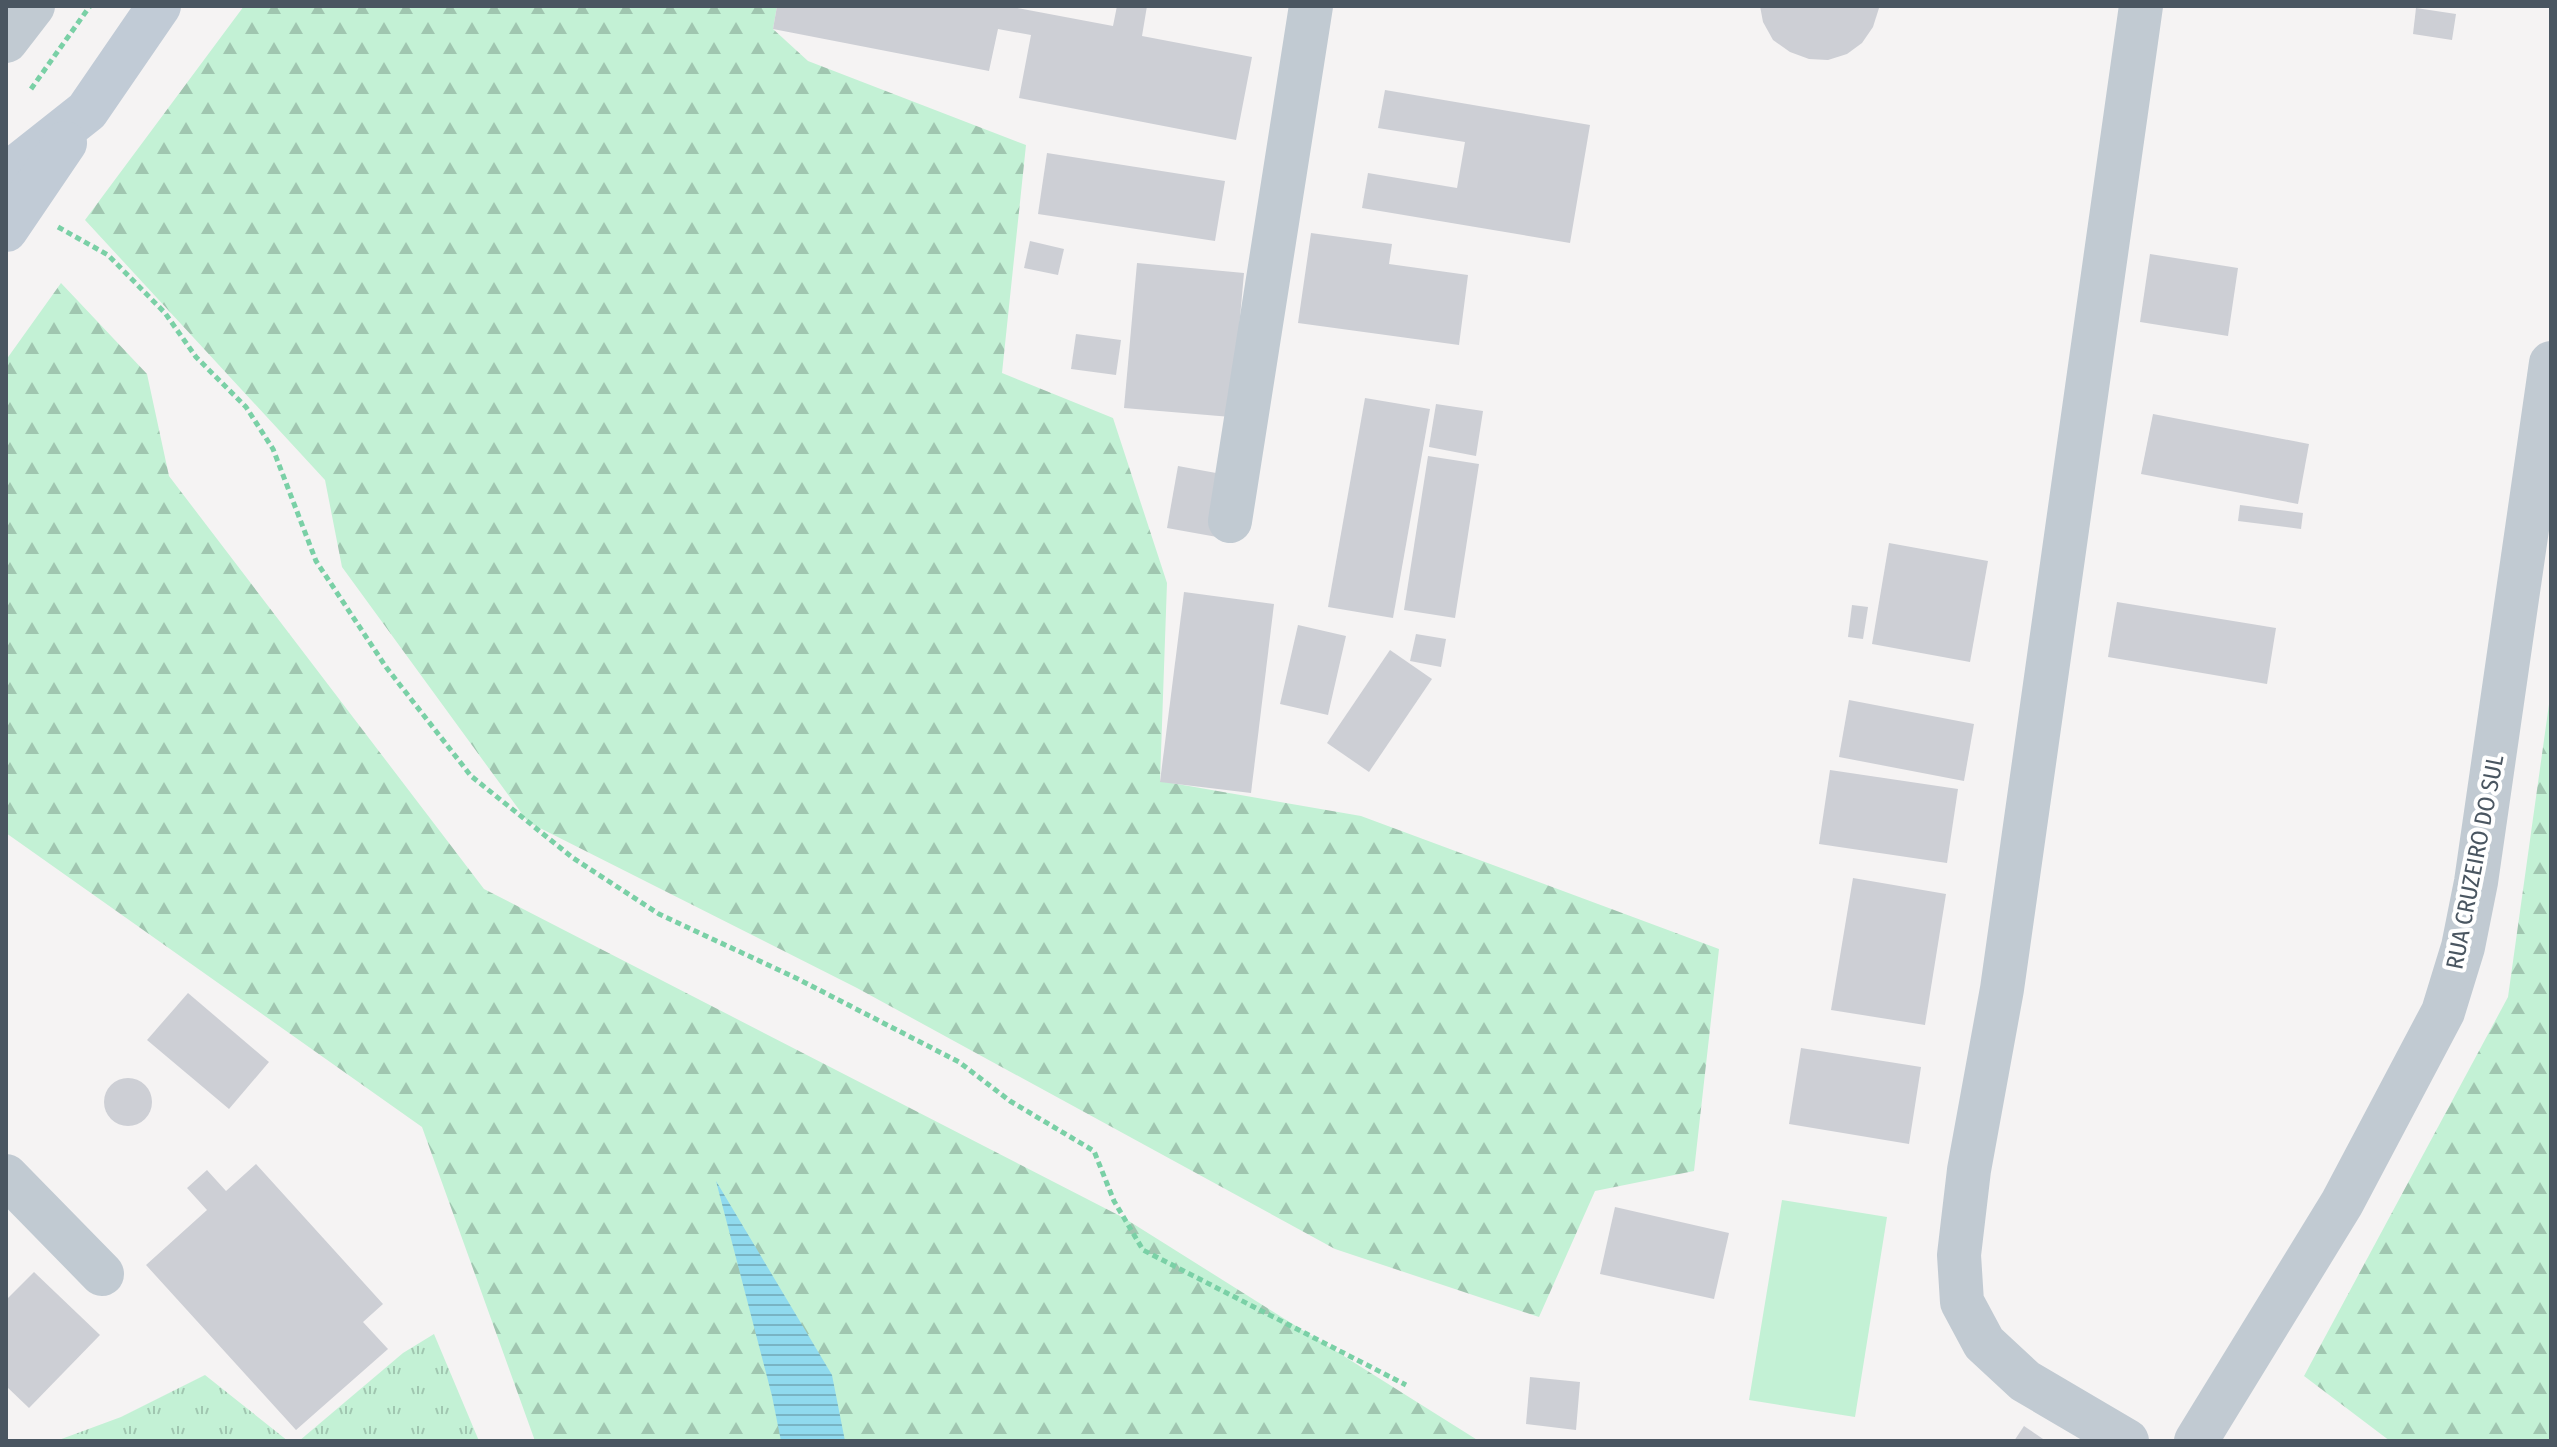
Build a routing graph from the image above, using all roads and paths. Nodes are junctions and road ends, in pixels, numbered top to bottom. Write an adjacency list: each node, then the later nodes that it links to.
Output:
1 (33, 6): 6 (street)
2 (90, 6): 7 (path)
3 (159, 6): 8 (street)
4 (1311, 6): 10 (street)
5 (2141, 6): 14 (street)
6 (6, 41)
7 (31, 89)
8 (11, 204): 13 (path)
9 (2551, 363): 15 (street, RUA CRUZEIRO DO SUL)
10 (1230, 521)
11 (6, 1176): 12 (street)
12 (102, 1274)
13 (1406, 1385)
14 (2127, 1441)
15 (2196, 1441)

